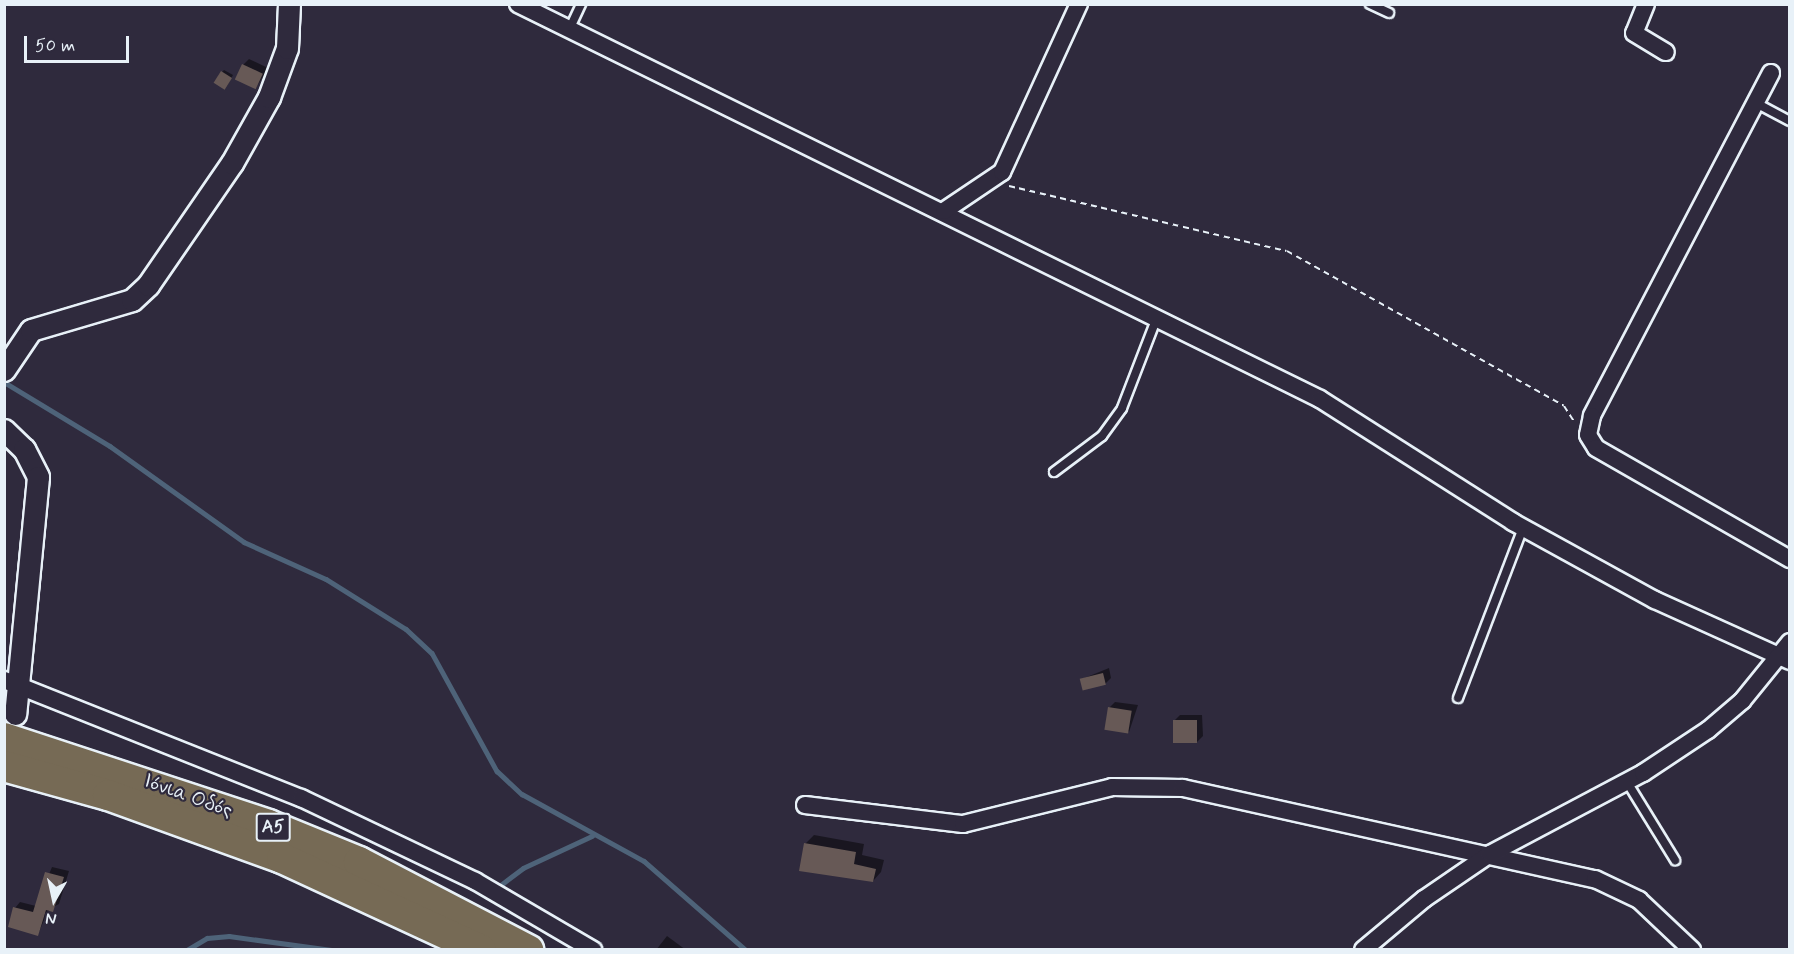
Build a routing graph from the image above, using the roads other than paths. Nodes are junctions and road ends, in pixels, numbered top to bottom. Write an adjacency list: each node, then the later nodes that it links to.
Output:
1 (289, 4): 15 (street)
2 (518, 4): 8 (street)
3 (581, 4): 8 (lane)
4 (1079, 4): 13 (street)
5 (1370, 4): 7 (lane)
6 (1646, 4): 9 (street)
7 (1389, 13)
8 (568, 30): 13 (street)
9 (1666, 52)
10 (1771, 73): 11 (street)
11 (1756, 103): 12 (lane); 19 (street)
12 (1790, 121)
13 (944, 211): 14 (street)
14 (1156, 320): 17 (lane); 18 (street)
15 (5, 369)
16 (4, 430): 22 (street)
17 (1054, 472)
18 (1523, 528): 21 (street); 23 (lane)
19 (1790, 559)
20 (1790, 642): 21 (street)
21 (1784, 658): 26 (street)
22 (11, 681): 24 (street); 32 (street)
23 (1458, 698)
24 (10, 726): 31 (highway, Ιόνια Οδός / Α5)
25 (4, 766): 30 (highway, Ιόνια Οδός / Α5)
26 (1627, 782): 28 (street); 29 (lane)
27 (805, 805): 28 (street)
28 (1490, 854): 33 (street); 34 (street)
29 (1675, 860)
30 (481, 950)
31 (528, 950)
32 (593, 950)
33 (1363, 950)
34 (1692, 950)

